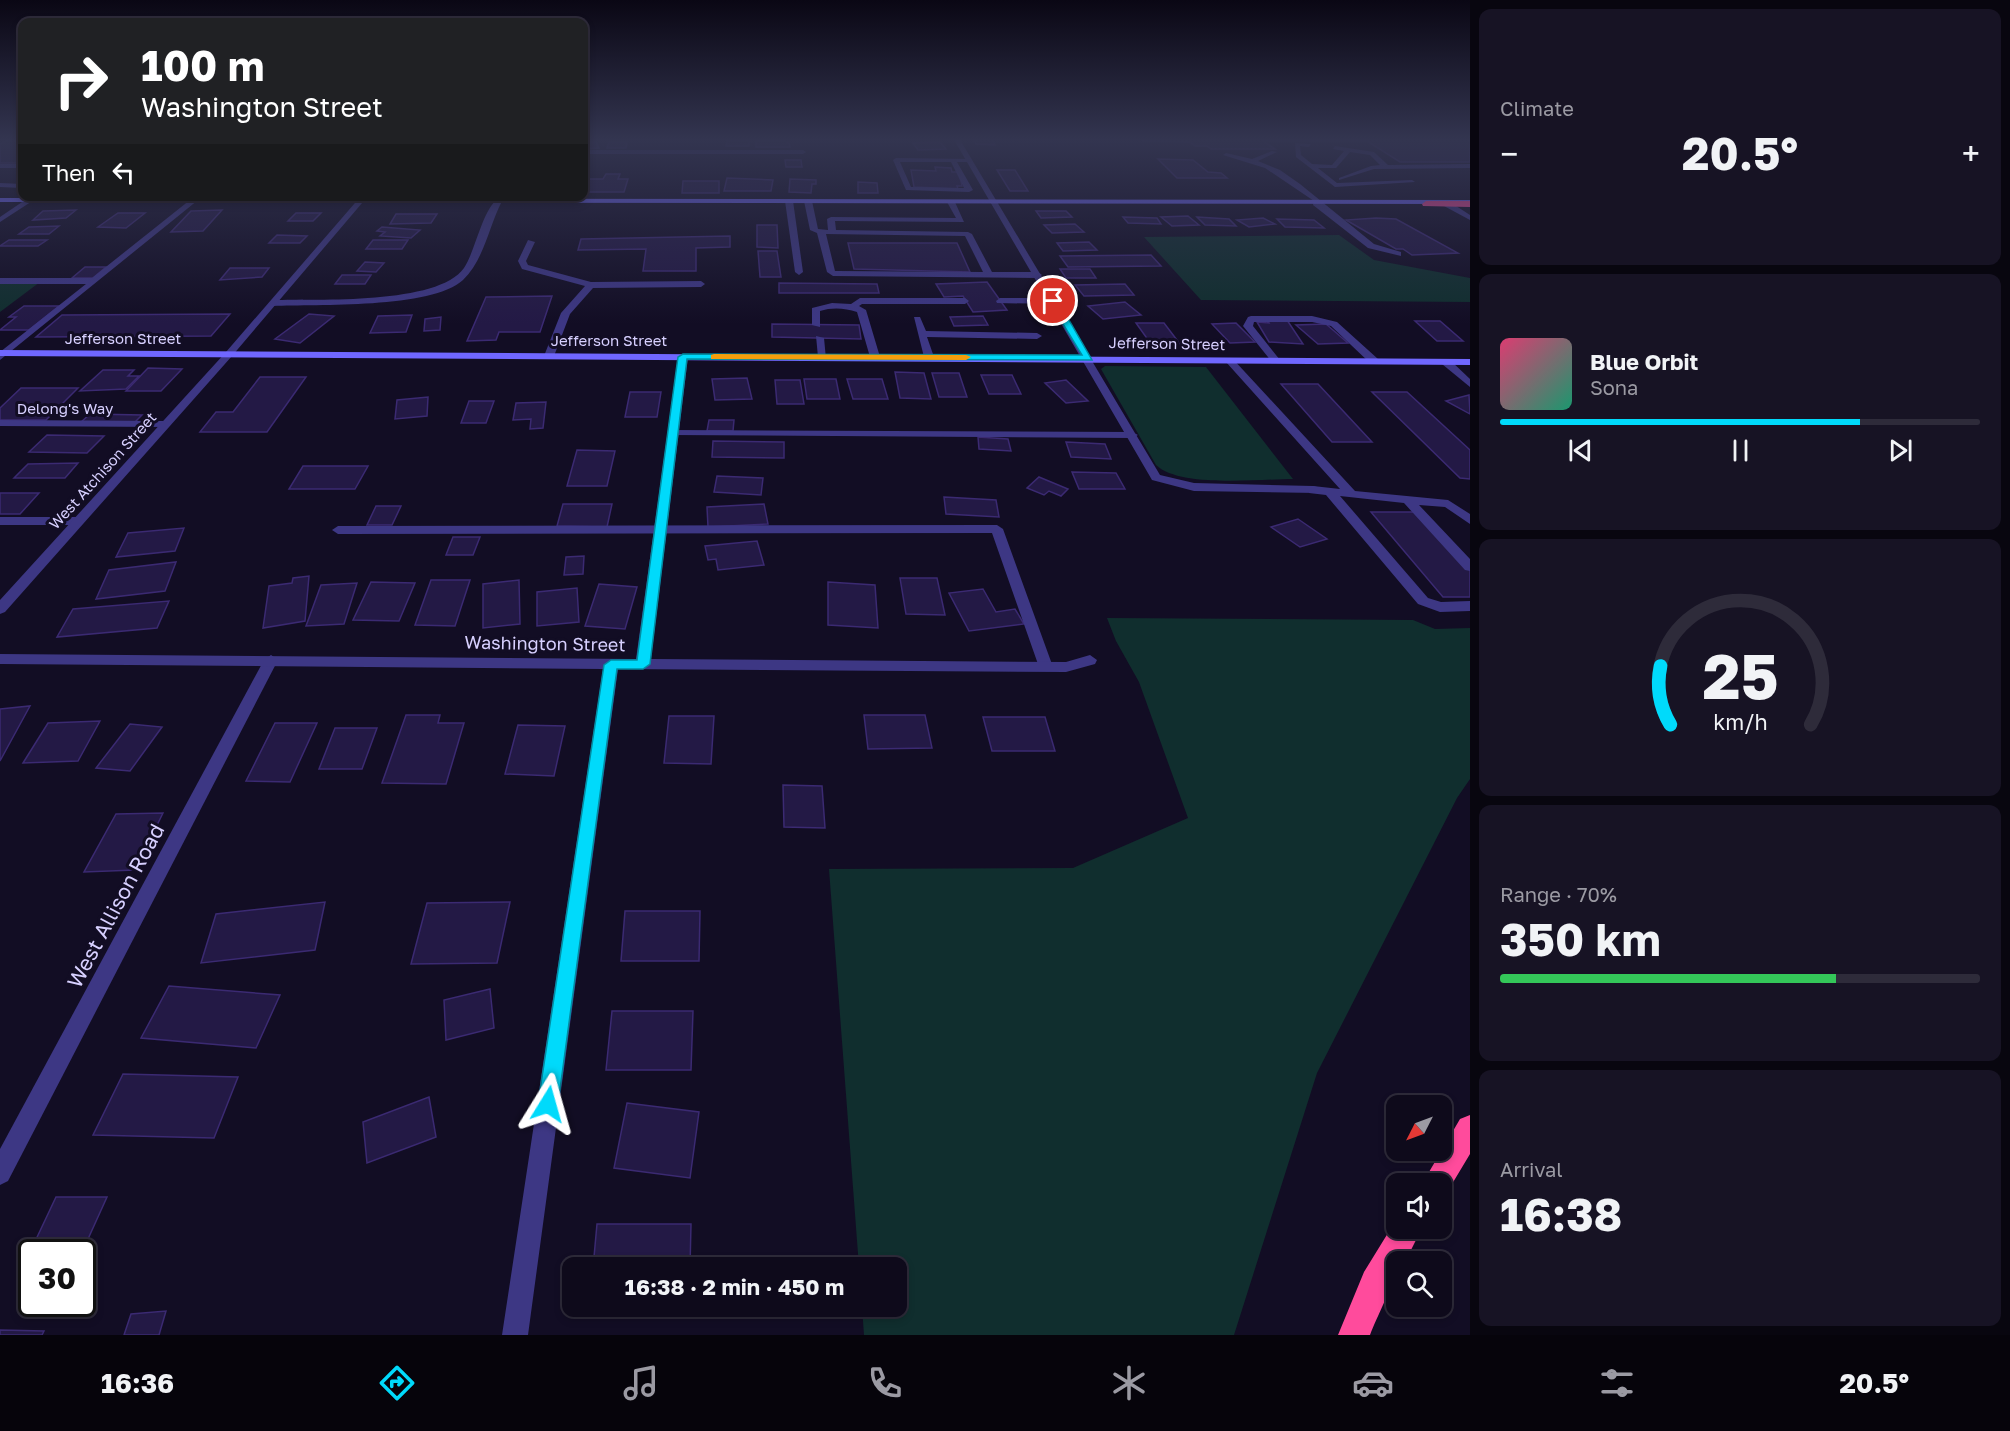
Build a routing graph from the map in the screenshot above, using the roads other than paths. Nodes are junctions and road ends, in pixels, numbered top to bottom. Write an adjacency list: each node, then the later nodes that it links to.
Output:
1 (1315, 200): 10 (street)
2 (29, 201): 15 (street)
3 (193, 201): 26 (street)
4 (362, 201): 32 (street, West Atchison Street)
5 (498, 201): 6 (main road); 32 (street)
6 (789, 201): 7 (main road); 22 (street)
7 (808, 201): 8 (main road); 17 (street)
8 (951, 201): 9 (main road); 16 (street)
9 (993, 201): 10 (main road); 24 (street)
10 (1318, 203): 12 (main road); 21 (street)
11 (1470, 203): 12 (main road); 13 (highway)
12 (1426, 204): 13 (highway)
13 (1448, 204): 14 (street)
14 (1470, 218)
15 (0, 219)
16 (961, 220): 18 (street); 19 (street)
17 (821, 232): 18 (street); 23 (street)
18 (832, 232): 19 (street)
19 (968, 234): 23 (street)
20 (531, 242): 28 (street)
21 (1398, 254)
22 (799, 272)
23 (989, 275): 24 (street)
24 (1038, 275): 31 (street)
25 (0, 281): 26 (street)
26 (95, 281): 39 (street)
27 (701, 284): 28 (street)
28 (591, 285): 41 (street)
29 (965, 301): 33 (street)
30 (1000, 301): 31 (street)
31 (1053, 301): 46 (street)
32 (273, 303): 40 (street, West Atchison Street)
33 (853, 307): 35 (street); 44 (street)
34 (917, 319): 36 (street)
35 (817, 325)
36 (921, 334): 37 (street); 45 (street)
37 (1037, 336)
38 (819, 338): 43 (street)
39 (1, 354): 40 (main road, Jefferson Street)
40 (229, 354): 41 (main road, Jefferson Street); 54 (street, West Atchison Street)
41 (549, 356): 42 (main road, Jefferson Street)
42 (683, 357): 43 (main road, Jefferson Street); 55 (street)
43 (823, 357): 44 (main road, Jefferson Street)
44 (875, 357): 45 (main road, Jefferson Street)
45 (929, 357): 46 (main road, Jefferson Street)
46 (1088, 358): 47 (main road, Jefferson Street); 56 (street)
47 (1229, 360): 48 (main road, Jefferson Street); 58 (street)
48 (1275, 360): 49 (main road, Jefferson Street); 49 (street)
49 (1374, 361): 50 (main road, Jefferson Street)
50 (1446, 362): 51 (main road, Jefferson Street); 52 (street)
51 (1470, 362)
52 (1470, 384)
53 (0, 423): 54 (street, Delong's Way)
54 (166, 424): 62 (street, West Atchison Street)
55 (673, 433): 56 (street); 63 (street)
56 (1132, 435): 57 (street)
57 (1329, 491): 58 (street); 66 (street)
58 (1351, 494): 59 (street)
59 (1408, 500): 61 (street); 65 (street)
60 (0, 520): 62 (street)
61 (1470, 520)
62 (79, 521): 67 (street, West Atchison Street)
63 (661, 529): 64 (street); 71 (street); 73 (street)
64 (338, 530)
65 (1470, 567)
66 (1470, 606)
67 (0, 609)
68 (0, 659): 69 (street, Washington Street)
69 (271, 660): 72 (street, Washington Street); 75 (street, West Allison Road)
70 (1089, 660): 73 (street, Washington Street)
71 (643, 664): 72 (street, Washington Street); 73 (street, Washington Street)
72 (611, 665): 78 (street)
73 (1046, 667)
74 (1470, 1129): 76 (highway)
75 (0, 1173)
76 (1443, 1173)
77 (1401, 1239): 79 (highway)
78 (515, 1335)
79 (1354, 1335)

